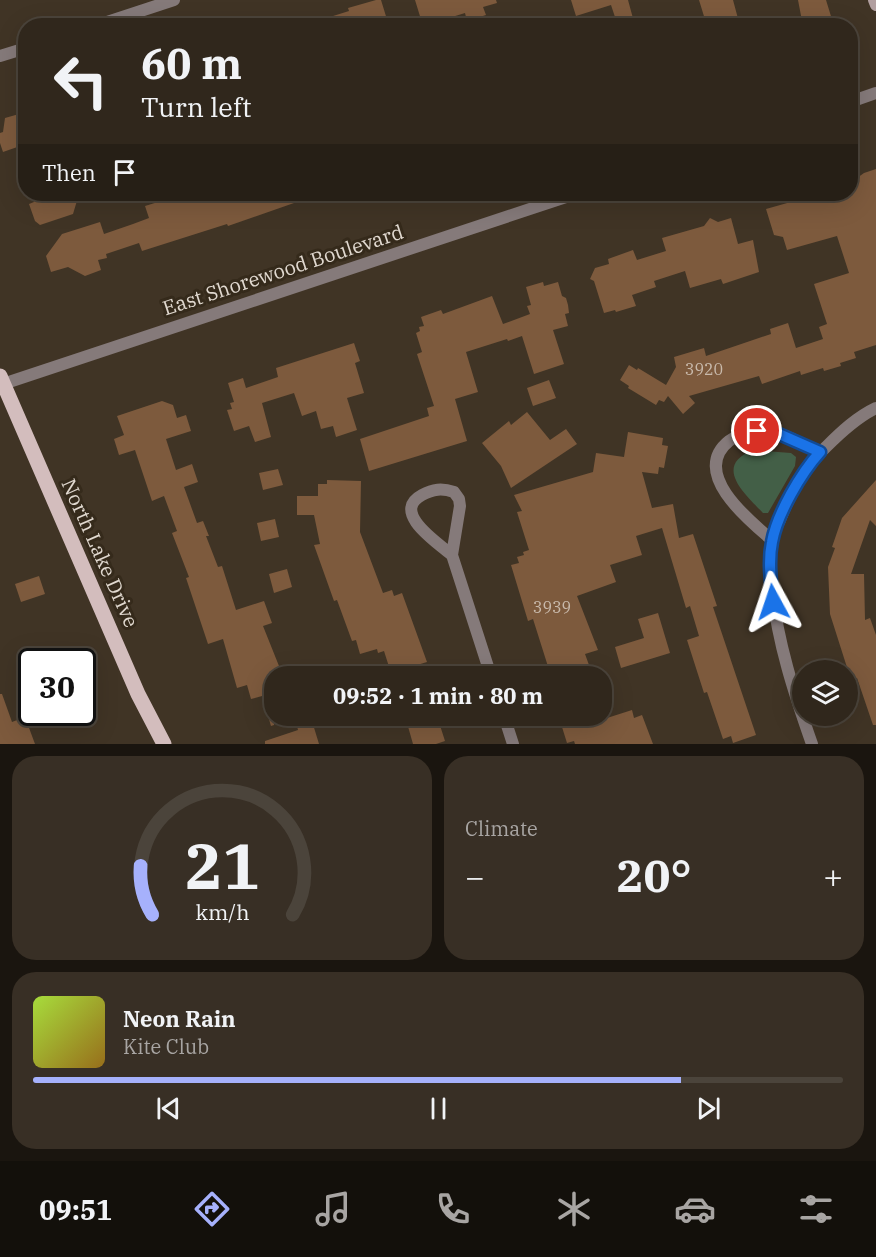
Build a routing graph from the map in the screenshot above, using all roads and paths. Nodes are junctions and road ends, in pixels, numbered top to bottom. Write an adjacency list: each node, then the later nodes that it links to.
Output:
1 (174, 0): 4 (street)
2 (874, 0): 3 (street)
3 (876, 5)
4 (119, 18)
5 (18, 50): 6 (street)
6 (0, 56)
7 (876, 93): 8 (street)
8 (858, 99)
9 (553, 201): 10 (street, East Shorewood Boulevard)
10 (2, 380): 17 (main road, North Lake Drive)
11 (876, 408): 12 (street)
12 (820, 452): 13 (street); 13 (street)
13 (772, 540): 19 (street)
14 (452, 555): 14 (street); 15 (street)
15 (488, 666)
16 (507, 726): 18 (street)
17 (164, 744)
18 (513, 744)
19 (812, 744)

